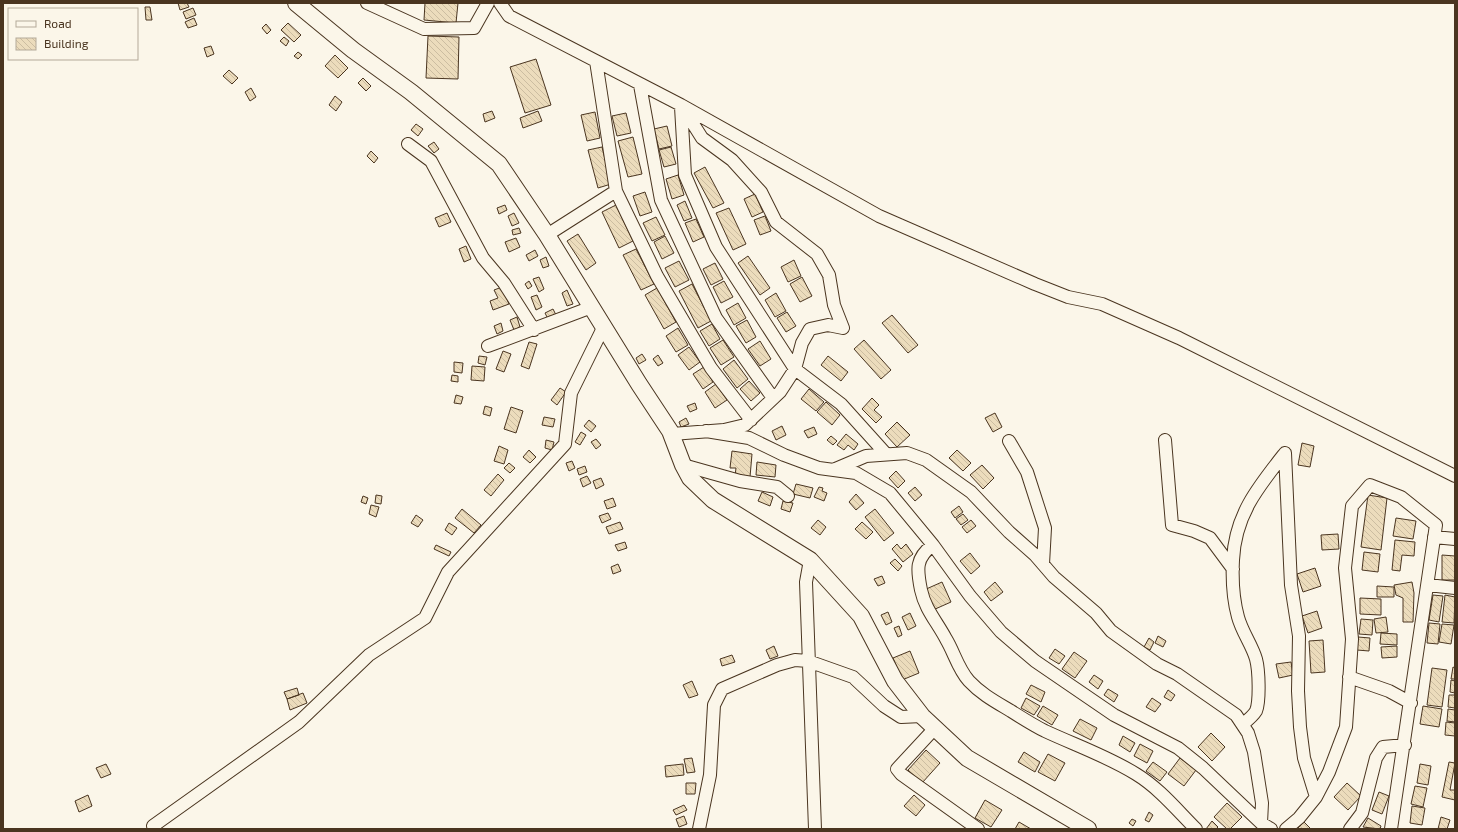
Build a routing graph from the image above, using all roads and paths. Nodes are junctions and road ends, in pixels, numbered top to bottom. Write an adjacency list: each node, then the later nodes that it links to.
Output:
1 (296, 3): 10 (main road)
2 (367, 3): 3 (street)
3 (488, 3)
4 (500, 3): 5 (street)
5 (596, 61): 6 (street); 9 (street)
6 (640, 85): 7 (street); 16 (street)
7 (681, 105): 15 (street); 15 (street); 25 (street)
8 (408, 144): 13 (street)
9 (616, 191): 10 (street); 17 (street)
10 (547, 235): 11 (main road)
11 (592, 307): 12 (main road); 13 (street)
12 (604, 326): 19 (main road); 43 (street)
13 (534, 330): 14 (street)
14 (488, 346)
15 (795, 369): 16 (street); 22 (street)
16 (773, 398): 17 (street)
17 (751, 420): 18 (street)
18 (706, 431): 19 (street); 24 (street)
19 (672, 434): 23 (main road)
20 (1165, 440): 32 (street)
21 (1009, 441): 31 (street)
22 (886, 454): 24 (street); 31 (street)
23 (683, 465): 26 (street); 30 (main road)
24 (834, 470): 29 (street)
25 (1455, 476)
26 (788, 496)
27 (1434, 537): 28 (street); 33 (street); 36 (street)
28 (1455, 539)
29 (933, 545): 44 (street); 49 (street)
30 (810, 560): 35 (street); 38 (main road)
31 (1043, 564): 39 (street)
32 (1233, 569): 39 (street); 42 (street)
33 (1428, 586): 34 (street); 37 (street)
34 (1455, 588)
35 (808, 661): 38 (street); 45 (street); 46 (street)
36 (1349, 677): 37 (street); 42 (street)
37 (1411, 703): 41 (street)
38 (922, 716): 40 (main road)
39 (1243, 724): 44 (street)
40 (935, 728): 47 (street); 48 (main road)
41 (1405, 745): 51 (street); 52 (street)
42 (1316, 797): 50 (street)
43 (153, 826)
44 (1266, 826)
45 (699, 829)
46 (815, 829)
47 (978, 829)
48 (1088, 829)
49 (1196, 829)
50 (1286, 829)
51 (1350, 829)
52 (1391, 829)

